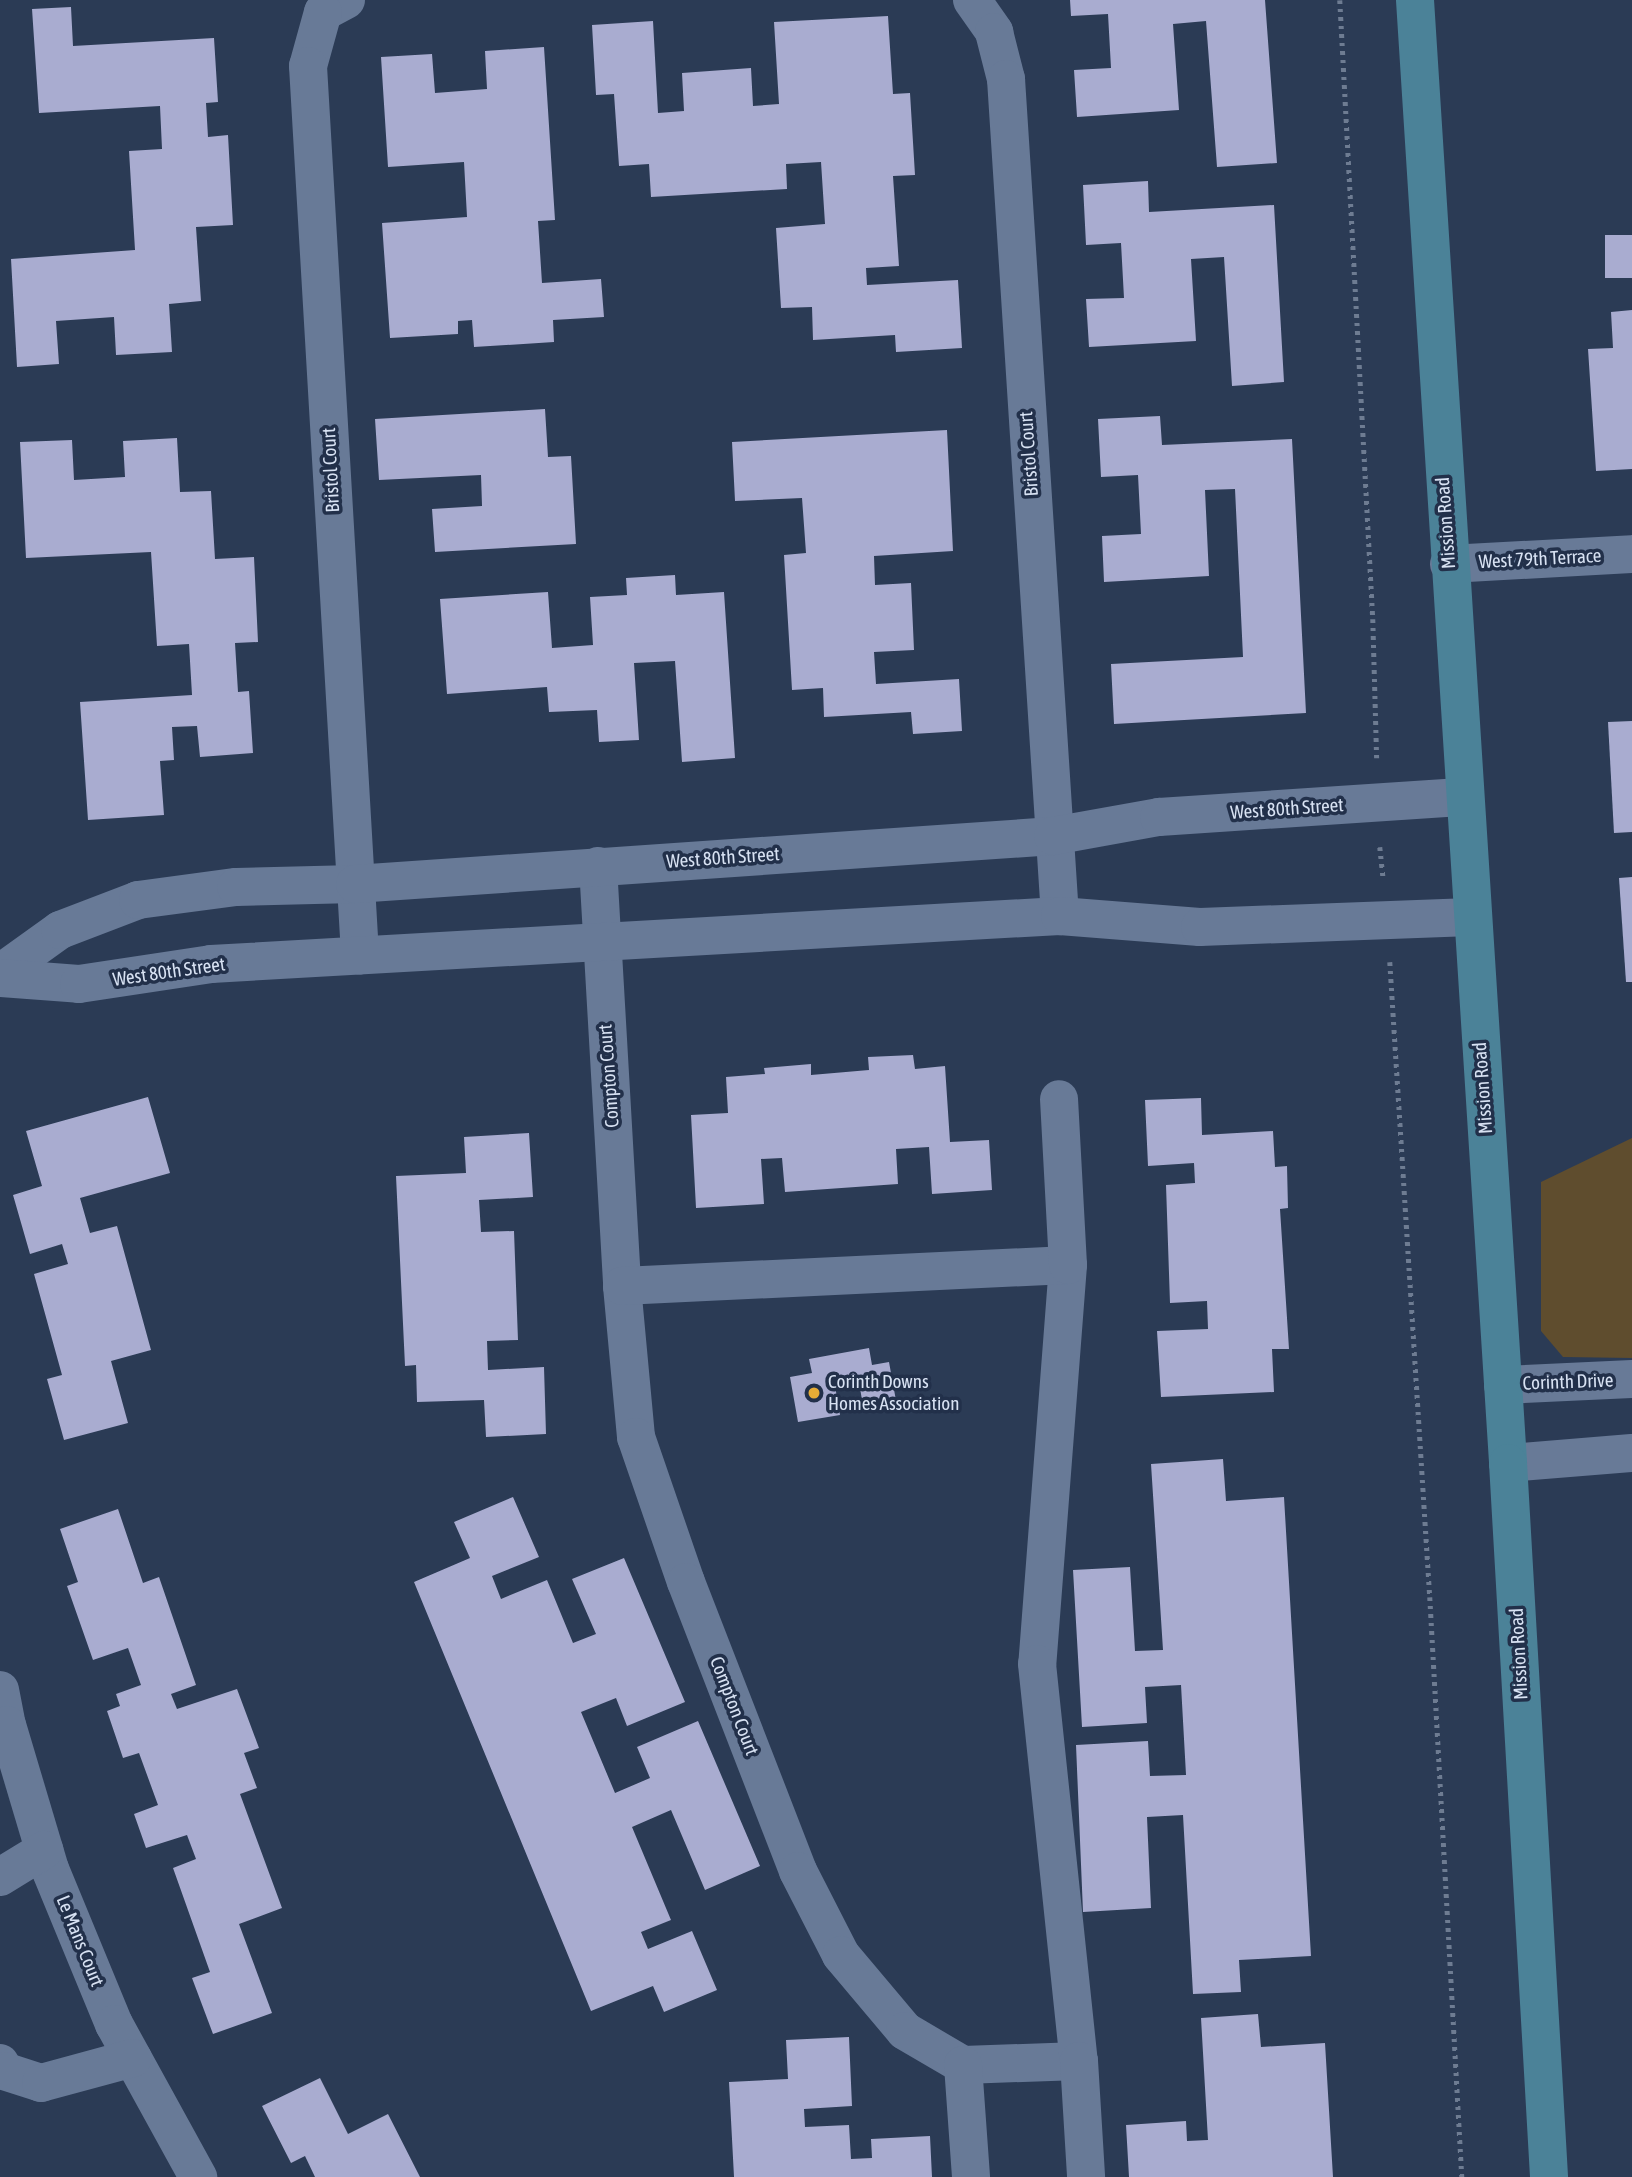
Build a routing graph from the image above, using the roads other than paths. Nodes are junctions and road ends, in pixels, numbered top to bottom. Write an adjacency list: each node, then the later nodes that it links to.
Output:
1 (346, 0): 9 (street, Bristol Court)
2 (972, 0): 7 (street, Bristol Court)
3 (1415, 0): 5 (main road, Mission Road)
4 (1632, 554): 5 (street, West 79th Terrace)
5 (1449, 564): 6 (main road, Mission Road)
6 (1464, 797): 7 (street, West 80th Street); 11 (main road, Mission Road)
7 (1053, 836): 8 (street, West 80th Street); 10 (street, Bristol Court)
8 (598, 866): 9 (street, West 80th Street); 12 (street, Compton Court)
9 (355, 884): 13 (street, Bristol Court); 14 (street, West 80th Street)
10 (1060, 916): 11 (street, West 80th Street); 12 (street, West 80th Street)
11 (1471, 917): 19 (main road, Mission Road)
12 (600, 940): 13 (street, West 80th Street); 17 (street, Compton Court)
13 (360, 955): 14 (street, West 80th Street)
14 (0, 975)
15 (1059, 1099): 16 (street)
16 (1068, 1265): 17 (street); 26 (street)
17 (622, 1286): 28 (street, Compton Court)
18 (1632, 1379): 19 (street, Corinth Drive)
19 (1503, 1385): 21 (main road, Mission Road)
20 (1632, 1453): 21 (street)
21 (1508, 1462): 32 (main road, Mission Road)
22 (0, 1690): 23 (street, Le Mans Court)
23 (44, 1850): 24 (street); 25 (street, Le Mans Court)
24 (0, 1877)
25 (133, 2058): 27 (street); 29 (street, Le Mans Court)
26 (1079, 2061): 28 (street); 31 (street)
27 (0, 2063)
28 (963, 2065): 30 (street)
29 (198, 2177)
30 (971, 2177)
31 (1086, 2177)
32 (1549, 2177)

